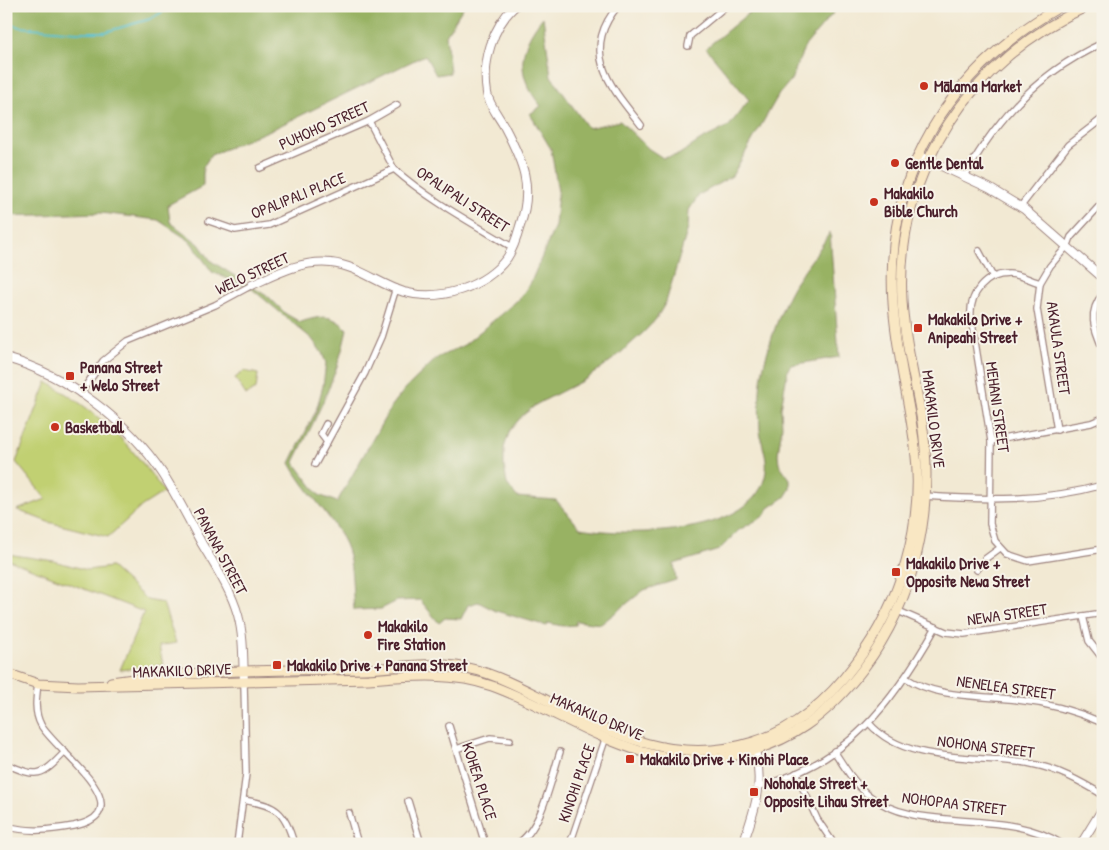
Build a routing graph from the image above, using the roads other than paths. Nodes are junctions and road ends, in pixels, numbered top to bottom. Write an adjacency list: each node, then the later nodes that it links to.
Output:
1 (514, 6): 21 (street, WELO STREET)
2 (618, 6): 11 (street)
3 (726, 6): 7 (street)
4 (1061, 6): 12 (main road, MAKAKILO DRIVE)
5 (1088, 6): 13 (main road, MAKAKILO DRIVE)
6 (1103, 44): 16 (street)
7 (688, 46)
8 (397, 106): 10 (street, PUHOHO STREET)
9 (1103, 118): 18 (street)
10 (369, 122): 14 (street, PUHOHO STREET); 15 (street, OPALIPALI STREET)
11 (641, 125)
12 (918, 155): 13 (street); 39 (main road, MAKAKILO DRIVE)
13 (929, 159): 16 (street); 39 (main road, MAKAKILO DRIVE)
14 (260, 168)
15 (394, 169): 19 (street, OPALIPALI PLACE); 21 (street, OPALIPALI STREET)
16 (965, 176): 18 (street)
17 (1103, 202): 20 (street, AKAULA STREET)
18 (1020, 206): 20 (street)
19 (209, 221)
20 (1068, 246): 24 (street); 25 (street, AKAULA STREET)
21 (512, 248): 27 (street, WELO STREET)
22 (979, 251): 23 (street)
23 (993, 277): 25 (street); 35 (street, MEHANI STREET)
24 (1103, 278)
25 (1040, 282): 34 (street, AKAULA STREET)
26 (252, 285): 27 (street, WELO STREET); 31 (street, WELO STREET)
27 (396, 288): 36 (street)
28 (1103, 294): 29 (street)
29 (1103, 349)
30 (6, 358): 31 (street, PANANA STREET)
31 (80, 394): 50 (street, PANANA STREET)
32 (1103, 418): 34 (street)
33 (326, 424): 36 (street)
34 (1057, 430): 35 (street)
35 (991, 441): 40 (street, MEHANI STREET)
36 (327, 442): 37 (street)
37 (315, 464)
38 (1103, 485): 40 (street)
39 (920, 496): 40 (street); 44 (main road, MAKAKILO DRIVE)
40 (992, 500): 41 (street, MEHANI STREET)
41 (1000, 548): 42 (street); 43 (street)
42 (1103, 549)
43 (977, 570)
44 (894, 609): 47 (street, NEWA STREET); 62 (main road, MAKAKILO DRIVE)
45 (1103, 613): 46 (street, NEWA STREET)
46 (1083, 616): 47 (street, NEWA STREET); 48 (street)
47 (936, 628): 52 (street)
48 (1103, 659)
49 (369, 669): 50 (main road, MAKAKILO DRIVE); 53 (main road); 60 (main road, MAKAKILO DRIVE)
50 (244, 671): 54 (street, PANANA STREET); 56 (main road, MAKAKILO DRIVE)
51 (6, 673): 55 (main road, MAKAKILO DRIVE)
52 (906, 678): 57 (street); 58 (street, NENELEA STREET)
53 (369, 680): 54 (main road, MAKAKILO DRIVE); 60 (main road, MAKAKILO DRIVE)
54 (244, 683): 56 (main road, MAKAKILO DRIVE); 71 (street, PANANA STREET)
55 (38, 684): 56 (main road, MAKAKILO DRIVE); 65 (street)
56 (78, 686)
57 (869, 723): 64 (street); 70 (street, NOHONA STREET)
58 (1103, 724)
59 (449, 726): 63 (street, KOHEA PLACE)
60 (607, 736): 62 (main road, MAKAKILO DRIVE); 82 (street, KINOHI PLACE)
61 (510, 740): 63 (street)
62 (754, 746): 69 (street)
63 (456, 749): 80 (street, KOHEA PLACE)
64 (834, 751): 68 (street); 85 (street, NOHOPAA STREET)
65 (65, 752): 67 (street); 75 (street)
66 (560, 752): 81 (street)
67 (6, 764)
68 (796, 773): 69 (street); 84 (street)
69 (760, 786): 83 (street)
70 (1103, 794)
71 (243, 800): 76 (street, PANANA STREET); 77 (street)
72 (408, 801): 79 (street)
73 (1103, 808): 86 (street)
74 (348, 813): 78 (street)
75 (6, 826)
76 (237, 844)
77 (294, 844)
78 (358, 844)
79 (421, 844)
80 (485, 844)
81 (517, 844)
82 (570, 844)
83 (743, 844)
84 (834, 844)
85 (1062, 844)
86 (1081, 844)

